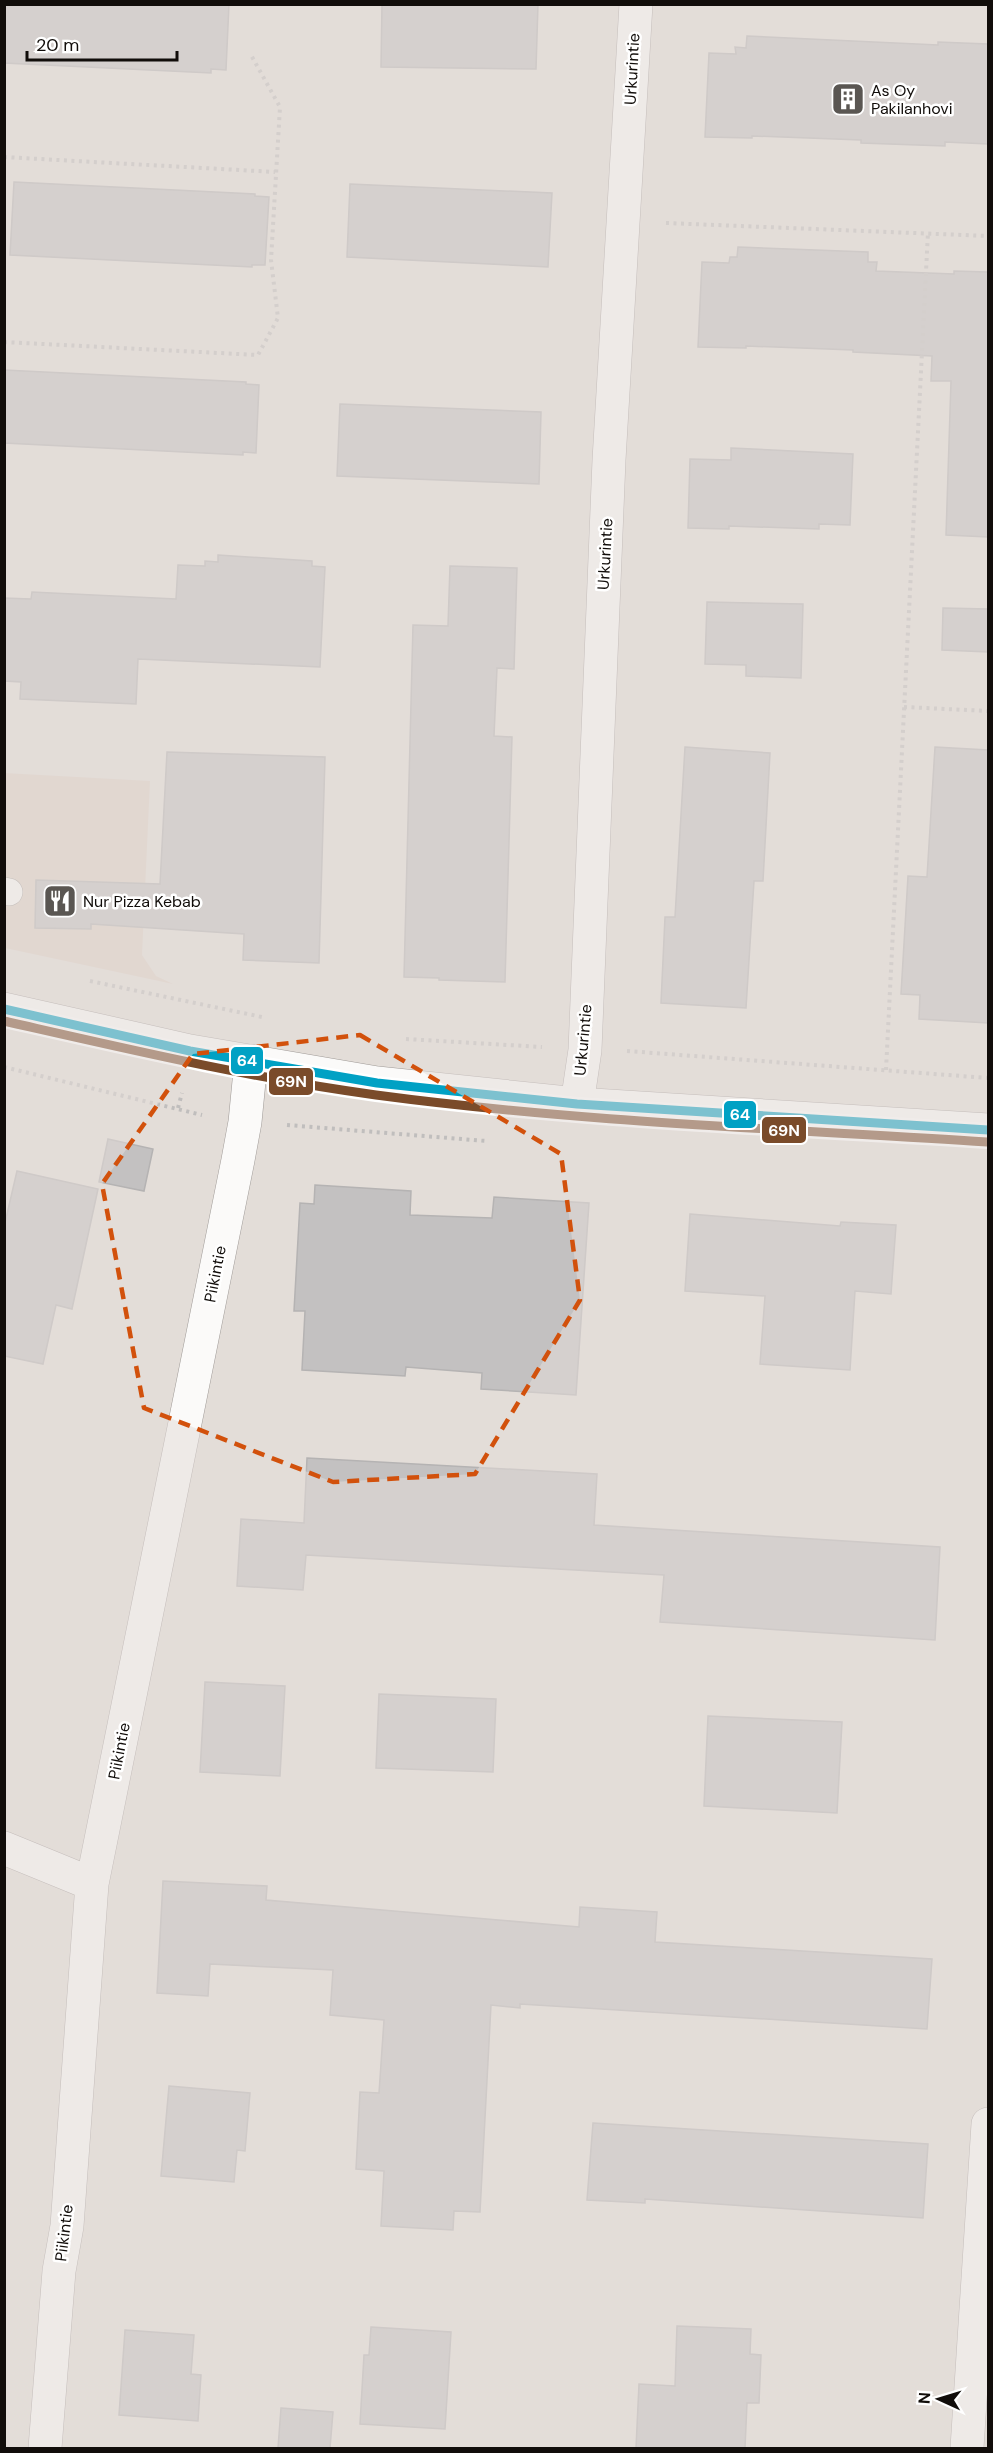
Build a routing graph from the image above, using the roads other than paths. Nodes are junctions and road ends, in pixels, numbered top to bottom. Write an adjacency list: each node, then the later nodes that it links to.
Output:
1 (636, 4): 4 (street, Urkurintie)
2 (4, 1009): 3 (street)
3 (250, 1060): 4 (street); 7 (street, Piikintie)
4 (577, 1104): 5 (street)
5 (988, 1130)
6 (4, 1848): 7 (street)
7 (92, 1884): 9 (street, Piikintie)
8 (988, 2124): 10 (street)
9 (45, 2448)
10 (967, 2448)

